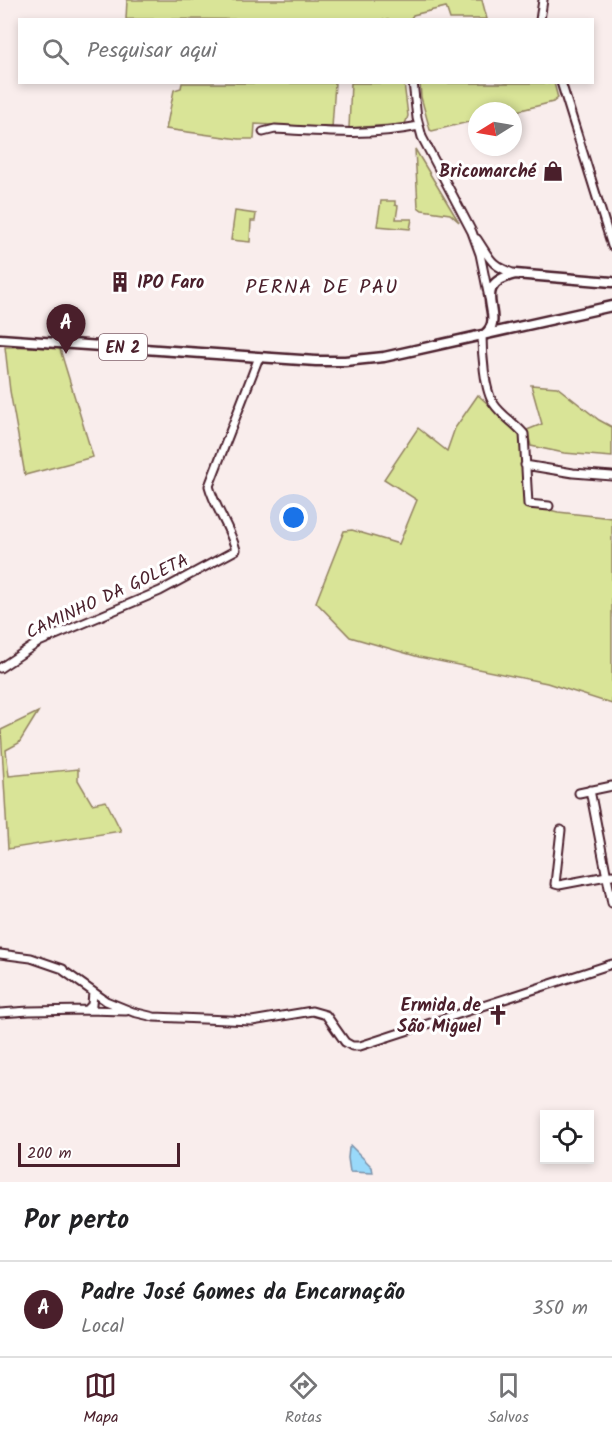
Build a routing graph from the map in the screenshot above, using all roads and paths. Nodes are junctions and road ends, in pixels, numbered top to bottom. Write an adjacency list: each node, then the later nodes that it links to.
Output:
1 (543, 0): 2 (street)
2 (540, 18)
3 (413, 84): 5 (street)
4 (562, 84): 8 (street)
5 (419, 126): 6 (street); 7 (street)
6 (263, 132)
7 (472, 232): 9 (street); 11 (street)
8 (612, 246)
9 (515, 274): 10 (main road); 11 (main road)
10 (610, 280)
11 (490, 299): 13 (main road)
12 (612, 306): 14 (main road, EN 2)
13 (493, 322): 14 (main road); 15 (main road)
14 (504, 330): 15 (main road, EN 2)
15 (483, 335): 17 (main road, EN 2); 18 (street)
16 (0, 339): 17 (main road, EN 2)
17 (259, 357): 21 (street, CAMINHO DA GOLETA)
18 (525, 465): 19 (street); 20 (street)
19 (612, 476)
20 (549, 506)
21 (0, 668)
22 (612, 786): 23 (street)
23 (590, 790): 24 (street); 26 (street)
24 (579, 793)
25 (561, 830): 26 (street)
26 (609, 875): 27 (street)
27 (612, 903)
28 (0, 954): 30 (street)
29 (612, 964): 32 (street)
30 (93, 992): 31 (street); 32 (street)
31 (87, 1010): 32 (street); 33 (street)
32 (130, 1011)
33 (0, 1014)

